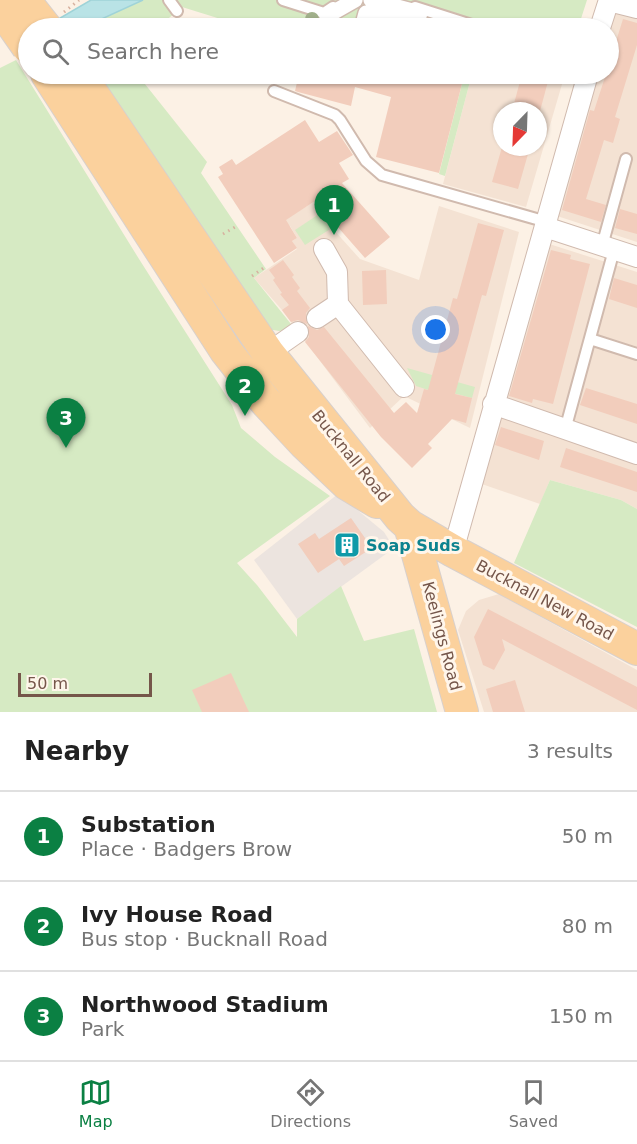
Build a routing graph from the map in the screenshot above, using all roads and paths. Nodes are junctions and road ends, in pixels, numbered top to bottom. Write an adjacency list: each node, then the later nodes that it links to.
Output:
1 (79, 0): 13 (path)
2 (169, 0): 11 (lane)
3 (283, 0): 4 (lane)
4 (346, 0)
5 (355, 0): 14 (street)
6 (371, 0): 17 (street)
7 (394, 0): 18 (lane)
8 (609, 0): 10 (street); 19 (street)
9 (8, 5): 12 (main road, bridge); 20 (main road, bridge)
10 (637, 8)
11 (177, 11)
12 (45, 18)
13 (58, 18)
14 (327, 18)
15 (365, 18): 16 (street)
16 (385, 18)
17 (418, 18)
18 (450, 18)
19 (603, 18)
20 (18, 26)
21 (53, 84): 44 (main road, Bucknall Road)
22 (86, 84): 38 (main road, Bucknall Road)
23 (585, 84): 26 (street)
24 (274, 90): 26 (lane)
25 (626, 159): 29 (lane)
26 (546, 225): 29 (street); 41 (street)
27 (237, 226): 28 (path)
28 (224, 234)
29 (608, 248): 31 (street); 37 (lane)
30 (324, 249): 34 (street)
31 (637, 257)
32 (265, 267): 33 (path)
33 (252, 276)
34 (338, 304): 35 (street); 40 (street)
35 (317, 318)
36 (298, 332): 38 (street)
37 (590, 339): 39 (lane); 42 (lane)
38 (268, 352): 44 (main road, Bucknall Road)
39 (637, 354)
40 (404, 387)
41 (493, 404): 42 (street); 45 (street)
42 (565, 430): 43 (street)
43 (637, 454)
44 (405, 521): 45 (main road, Bucknall New Road); 47 (main road, Keelings Road)
45 (453, 551): 46 (main road, Bucknall New Road)
46 (637, 649)
47 (462, 712)

